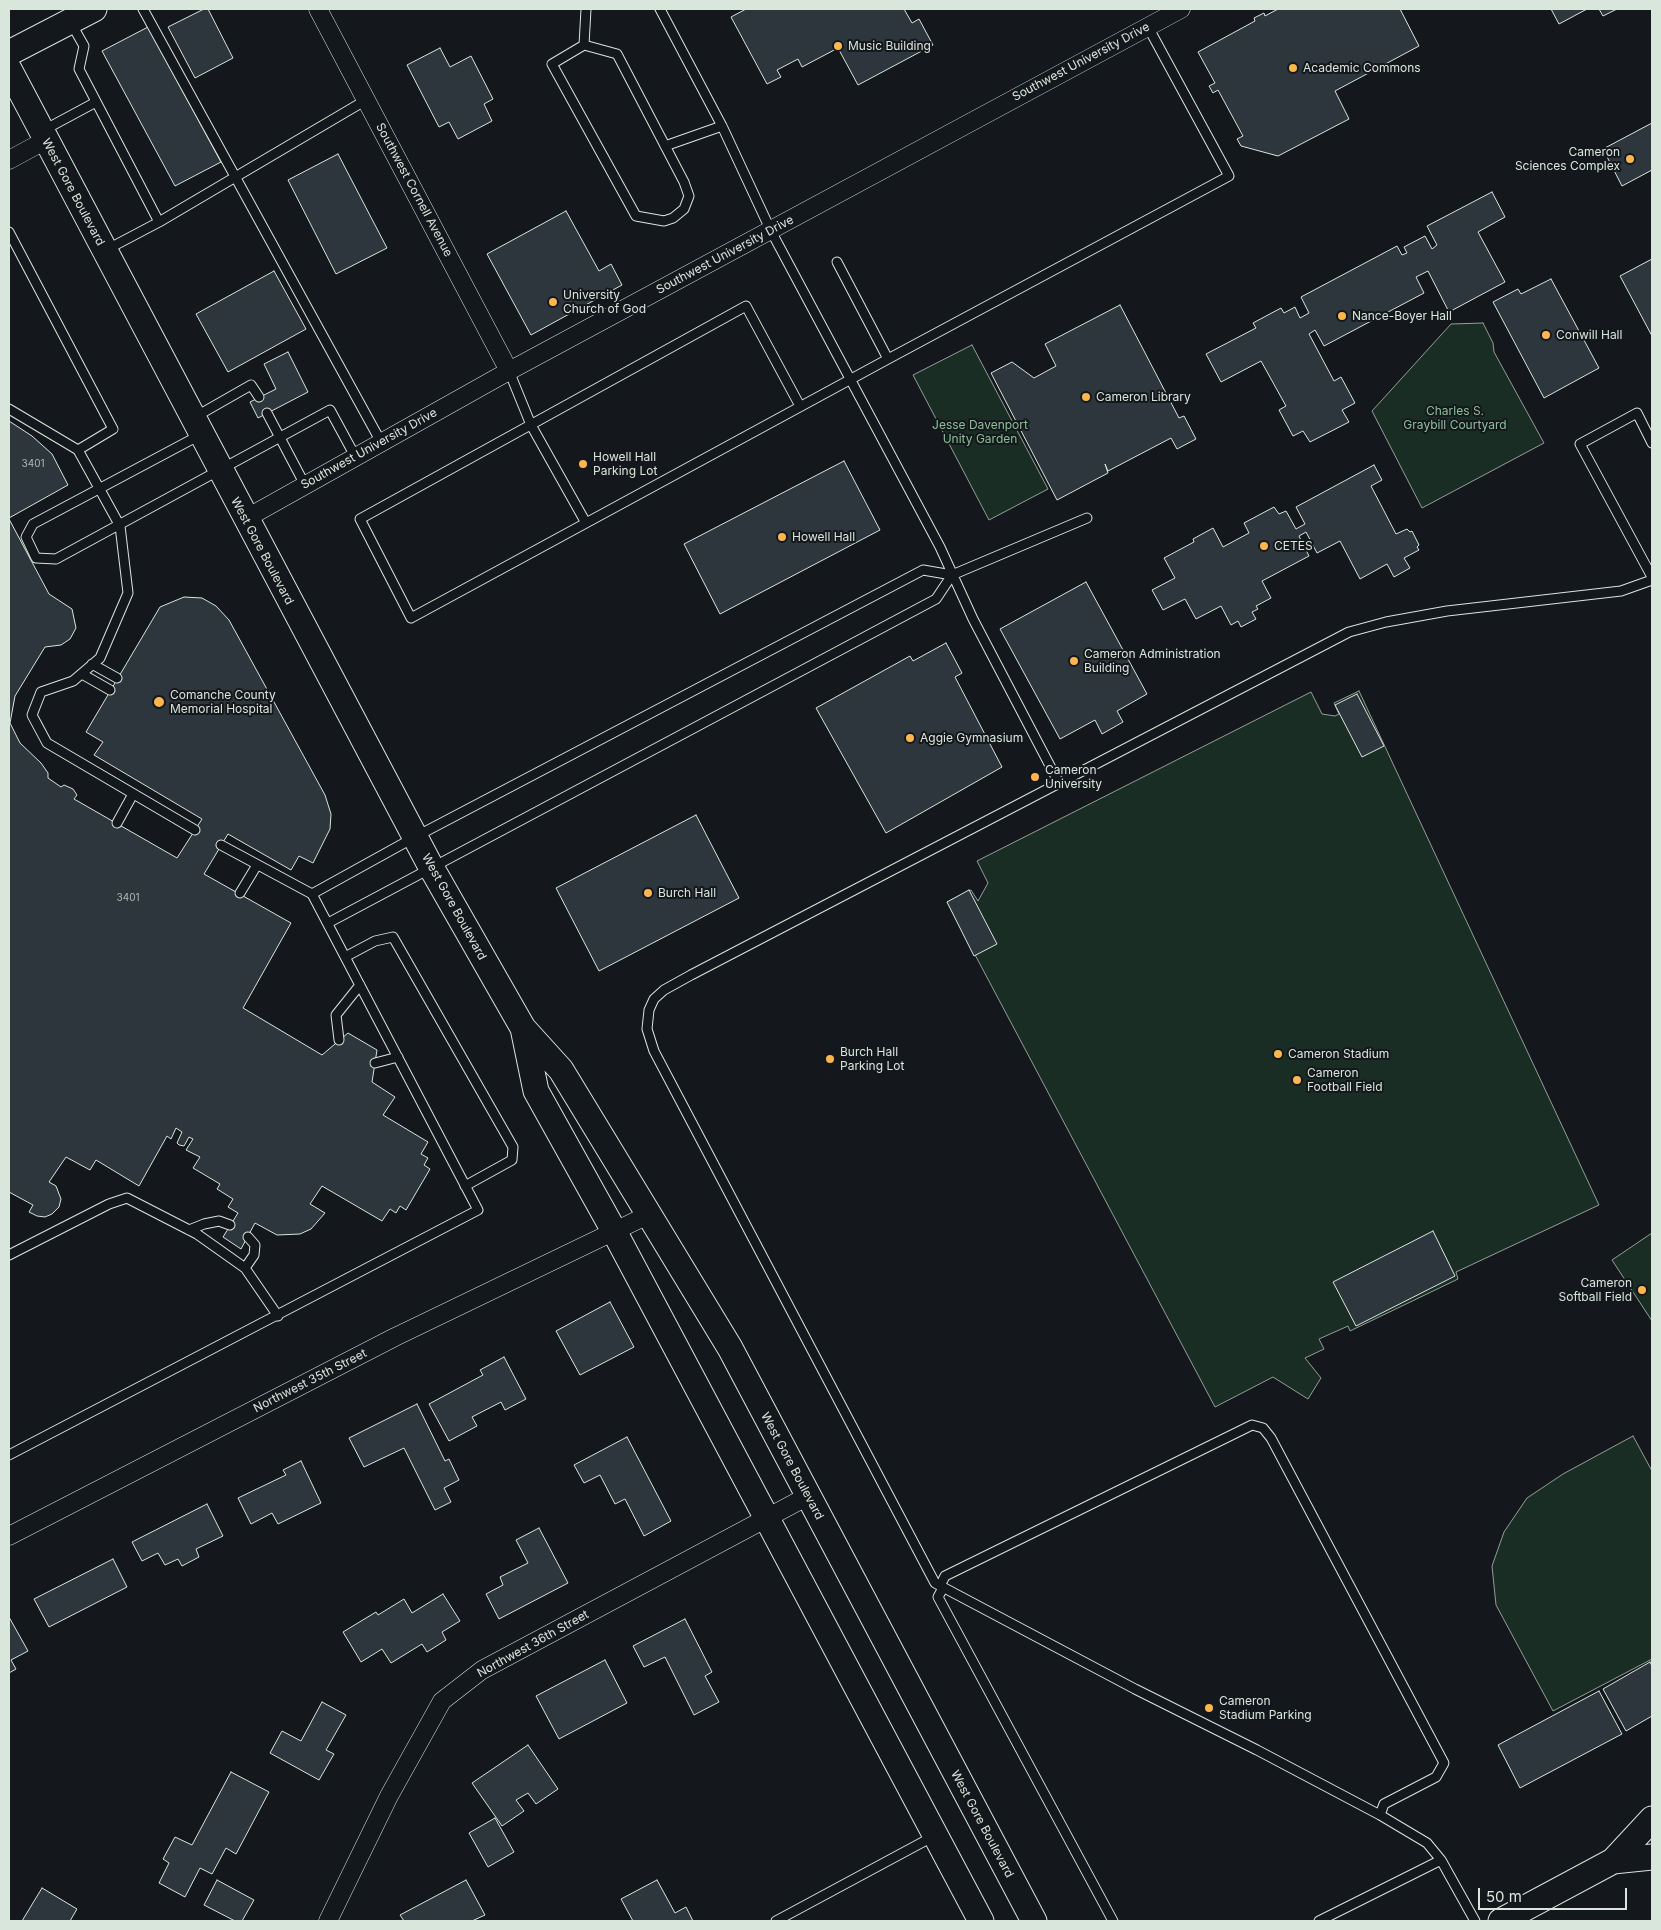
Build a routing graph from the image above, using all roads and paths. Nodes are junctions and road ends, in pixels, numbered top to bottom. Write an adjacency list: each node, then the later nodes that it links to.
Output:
1 (94, 9): 7 (main road)
2 (143, 9): 18 (lane)
3 (318, 9): 12 (street, Southwest Cornell Avenue)
4 (586, 9): 9 (lane)
5 (660, 9): 14 (lane)
6 (1181, 9): 8 (street, Southwest University Drive)
7 (70, 21): 10 (main road); 13 (lane)
8 (1148, 27): 20 (street, Southwest University Drive); 24 (lane)
9 (584, 45): 16 (lane); 16 (lane)
10 (9, 53)
11 (9, 69): 15 (main road, West Gore Boulevard)
12 (366, 100): 18 (lane); 25 (street, Southwest Cornell Avenue)
13 (96, 102): 15 (lane); 19 (lane)
14 (722, 126): 16 (lane); 20 (lane)
15 (44, 136): 17 (street); 22 (main road, West Gore Boulevard)
16 (666, 146)
17 (9, 160)
18 (234, 176): 19 (lane); 34 (lane)
19 (159, 222): 22 (lane)
20 (770, 231): 25 (street, Southwest University Drive); 26 (lane)
21 (9, 232): 36 (lane)
22 (104, 251): 32 (main road, West Gore Boulevard)
23 (837, 262): 24 (lane)
24 (888, 359): 26 (lane)
25 (509, 370): 31 (lane); 34 (street, Southwest University Drive)
26 (850, 378): 28 (lane); 45 (lane)
27 (259, 398): 32 (lane)
28 (800, 406): 31 (lane); 43 (lane)
29 (9, 409): 36 (lane)
30 (267, 413): 33 (lane)
31 (530, 425): 43 (lane); 43 (lane)
32 (196, 426): 38 (main road, West Gore Boulevard); 40 (lane)
33 (280, 438): 37 (lane); 38 (lane); 39 (lane)
34 (381, 442): 37 (street, Southwest University Drive)
35 (1652, 443): 46 (lane)
36 (78, 450): 40 (lane)
37 (355, 456): 39 (street, Southwest University Drive)
38 (219, 470): 41 (main road, West Gore Boulevard); 44 (lane)
39 (305, 485): 41 (street, Southwest University Drive)
40 (99, 488): 44 (lane); 44 (lane)
41 (245, 518): 55 (main road, West Gore Boulevard)
42 (1087, 518): 45 (lane)
43 (586, 523)
44 (120, 526): 47 (lane)
45 (952, 575): 51 (lane); 55 (lane); 58 (lane)
46 (1652, 578): 51 (lane)
47 (92, 664): 48 (lane); 49 (lane)
48 (82, 674): 50 (lane); 52 (lane)
49 (117, 678)
50 (110, 690)
51 (1059, 783): 81 (lane)
52 (133, 794): 53 (lane); 54 (lane)
53 (117, 823)
54 (195, 830)
55 (415, 837): 58 (main road, West Gore Boulevard); 60 (lane)
56 (221, 845): 57 (lane)
57 (257, 865): 59 (lane); 60 (lane)
58 (431, 867): 61 (lane); 64 (main road, West Gore Boulevard)
59 (240, 893)
60 (312, 894): 61 (lane)
61 (328, 923): 62 (lane)
62 (346, 956): 63 (lane); 68 (lane)
63 (360, 984): 65 (lane); 66 (lane)
64 (522, 1028): 69 (main road, West Gore Boulevard); 72 (main road, West Gore Boulevard)
65 (340, 1040)
66 (398, 1057): 67 (lane); 68 (lane)
67 (374, 1063)
68 (465, 1186): 76 (lane)
69 (648, 1215): 72 (street, Northwest 35th Street); 78 (main road, West Gore Boulevard)
70 (230, 1225): 71 (lane)
71 (189, 1230): 74 (lane); 75 (lane)
72 (614, 1231): 79 (main road, West Gore Boulevard); 80 (street, Northwest 35th Street)
73 (248, 1237): 75 (lane)
74 (9, 1255)
75 (246, 1268): 76 (lane)
76 (278, 1316): 77 (lane)
77 (9, 1455)
78 (808, 1496): 79 (street, Northwest 36th Street); 91 (main road, West Gore Boulevard)
79 (766, 1519): 84 (main road, West Gore Boulevard); 88 (street, Northwest 36th Street)
80 (9, 1536)
81 (941, 1587): 82 (lane); 82 (lane); 92 (lane)
82 (1380, 1815): 86 (lane)
83 (1652, 1819): 87 (main road)
84 (934, 1836): 89 (lane); 90 (main road, West Gore Boulevard)
85 (1652, 1857): 87 (main road)
86 (1441, 1860): 93 (lane); 94 (lane)
87 (1613, 1861): 95 (main road)
88 (328, 1921)
89 (776, 1921)
90 (981, 1921)
91 (1034, 1921)
92 (1113, 1921)
93 (1319, 1921)
94 (1475, 1921)
95 (1501, 1921)

